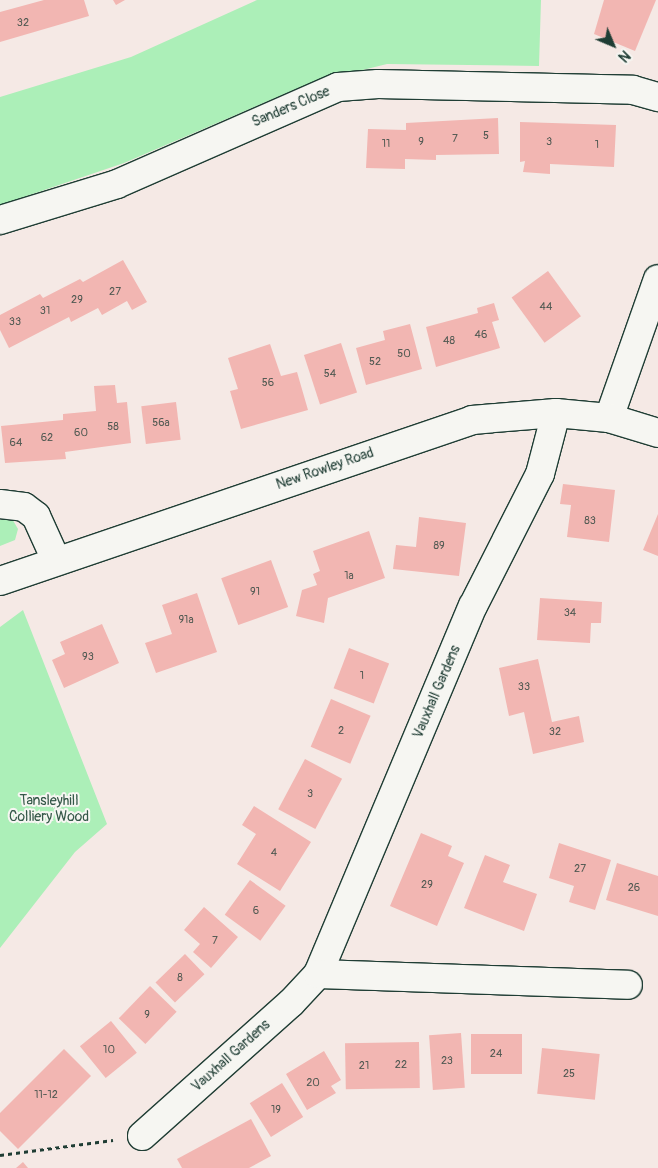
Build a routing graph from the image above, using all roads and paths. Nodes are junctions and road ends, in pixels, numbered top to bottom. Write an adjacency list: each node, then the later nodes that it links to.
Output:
1 (658, 98): 2 (street, Sanders Close)
2 (0, 220)
3 (658, 279): 5 (street)
4 (556, 413): 5 (street, New Rowley Road); 8 (street, New Rowley Road); 10 (street, Vauxhall Gardens)
5 (609, 418): 6 (street, New Rowley Road)
6 (658, 433)
7 (0, 504): 8 (street)
8 (56, 560): 9 (street, New Rowley Road)
9 (0, 581)
10 (318, 974): 11 (street); 12 (street, Vauxhall Gardens)
11 (628, 985)
12 (142, 1136): 13 (path)
13 (0, 1154)

